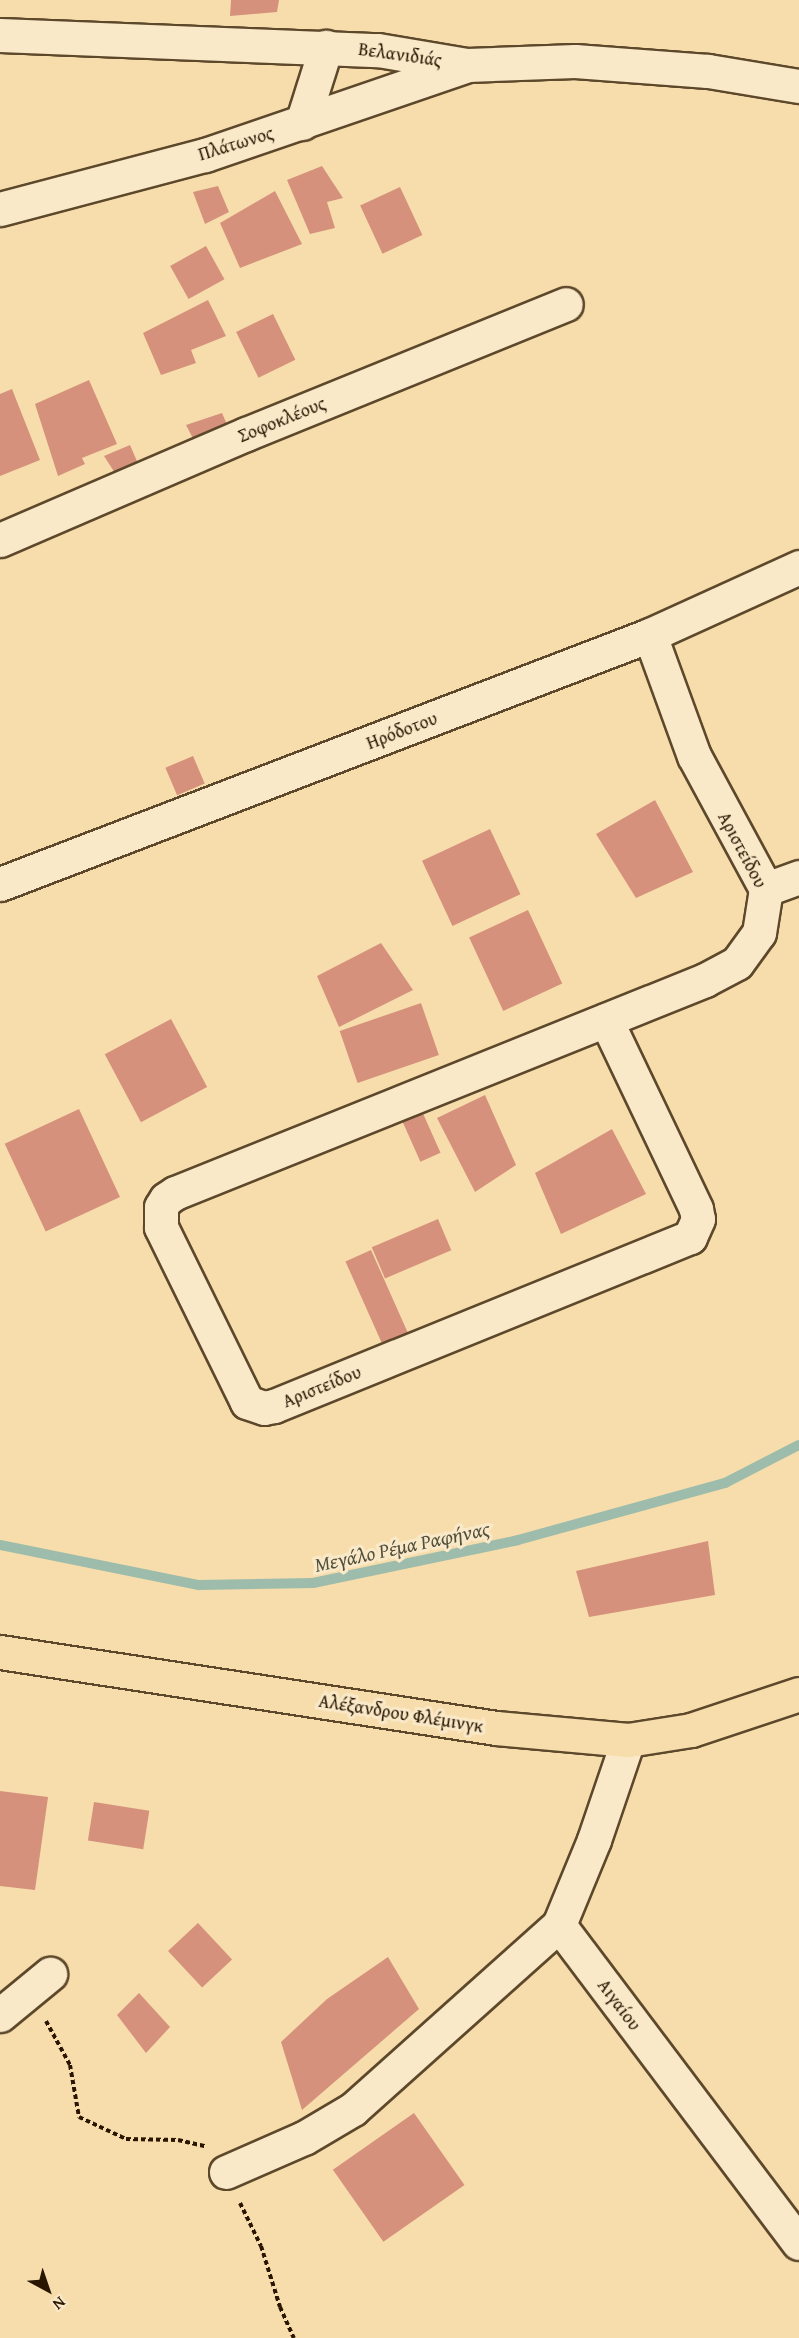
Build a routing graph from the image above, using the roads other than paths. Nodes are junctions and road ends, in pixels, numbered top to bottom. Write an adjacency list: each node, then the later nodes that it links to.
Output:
1 (0, 35): 2 (street, Βελανιδιάς)
2 (326, 47): 3 (street, Βελανιδιάς); 5 (street)
3 (467, 65): 4 (street, Βελανιδιάς); 5 (street, Πλάτωνος)
4 (799, 86)
5 (302, 123): 6 (street, Πλάτωνος)
6 (0, 208)
7 (566, 304): 8 (street, Σοφοκλέους)
8 (0, 540)
9 (799, 567): 10 (street, Ηρόδοτου)
10 (650, 635): 12 (street, Ηρόδοτου); 13 (street, Αριστείδου)
11 (799, 877): 13 (street)
12 (0, 884)
13 (766, 889): 14 (street, Αριστείδου)
14 (606, 1020): 14 (street, Αριστείδου)
15 (0, 1652): 17 (main road, Αλέξανδρου Φλέμινγκ)
16 (799, 1694): 17 (main road, Αλέξανδρου Φλέμινγκ)
17 (628, 1740): 18 (street)
18 (559, 1925): 21 (street); 22 (street, Αιγαίου)
19 (38, 1984): 20 (street)
20 (0, 2014)
21 (226, 2172)
22 (799, 2243)

